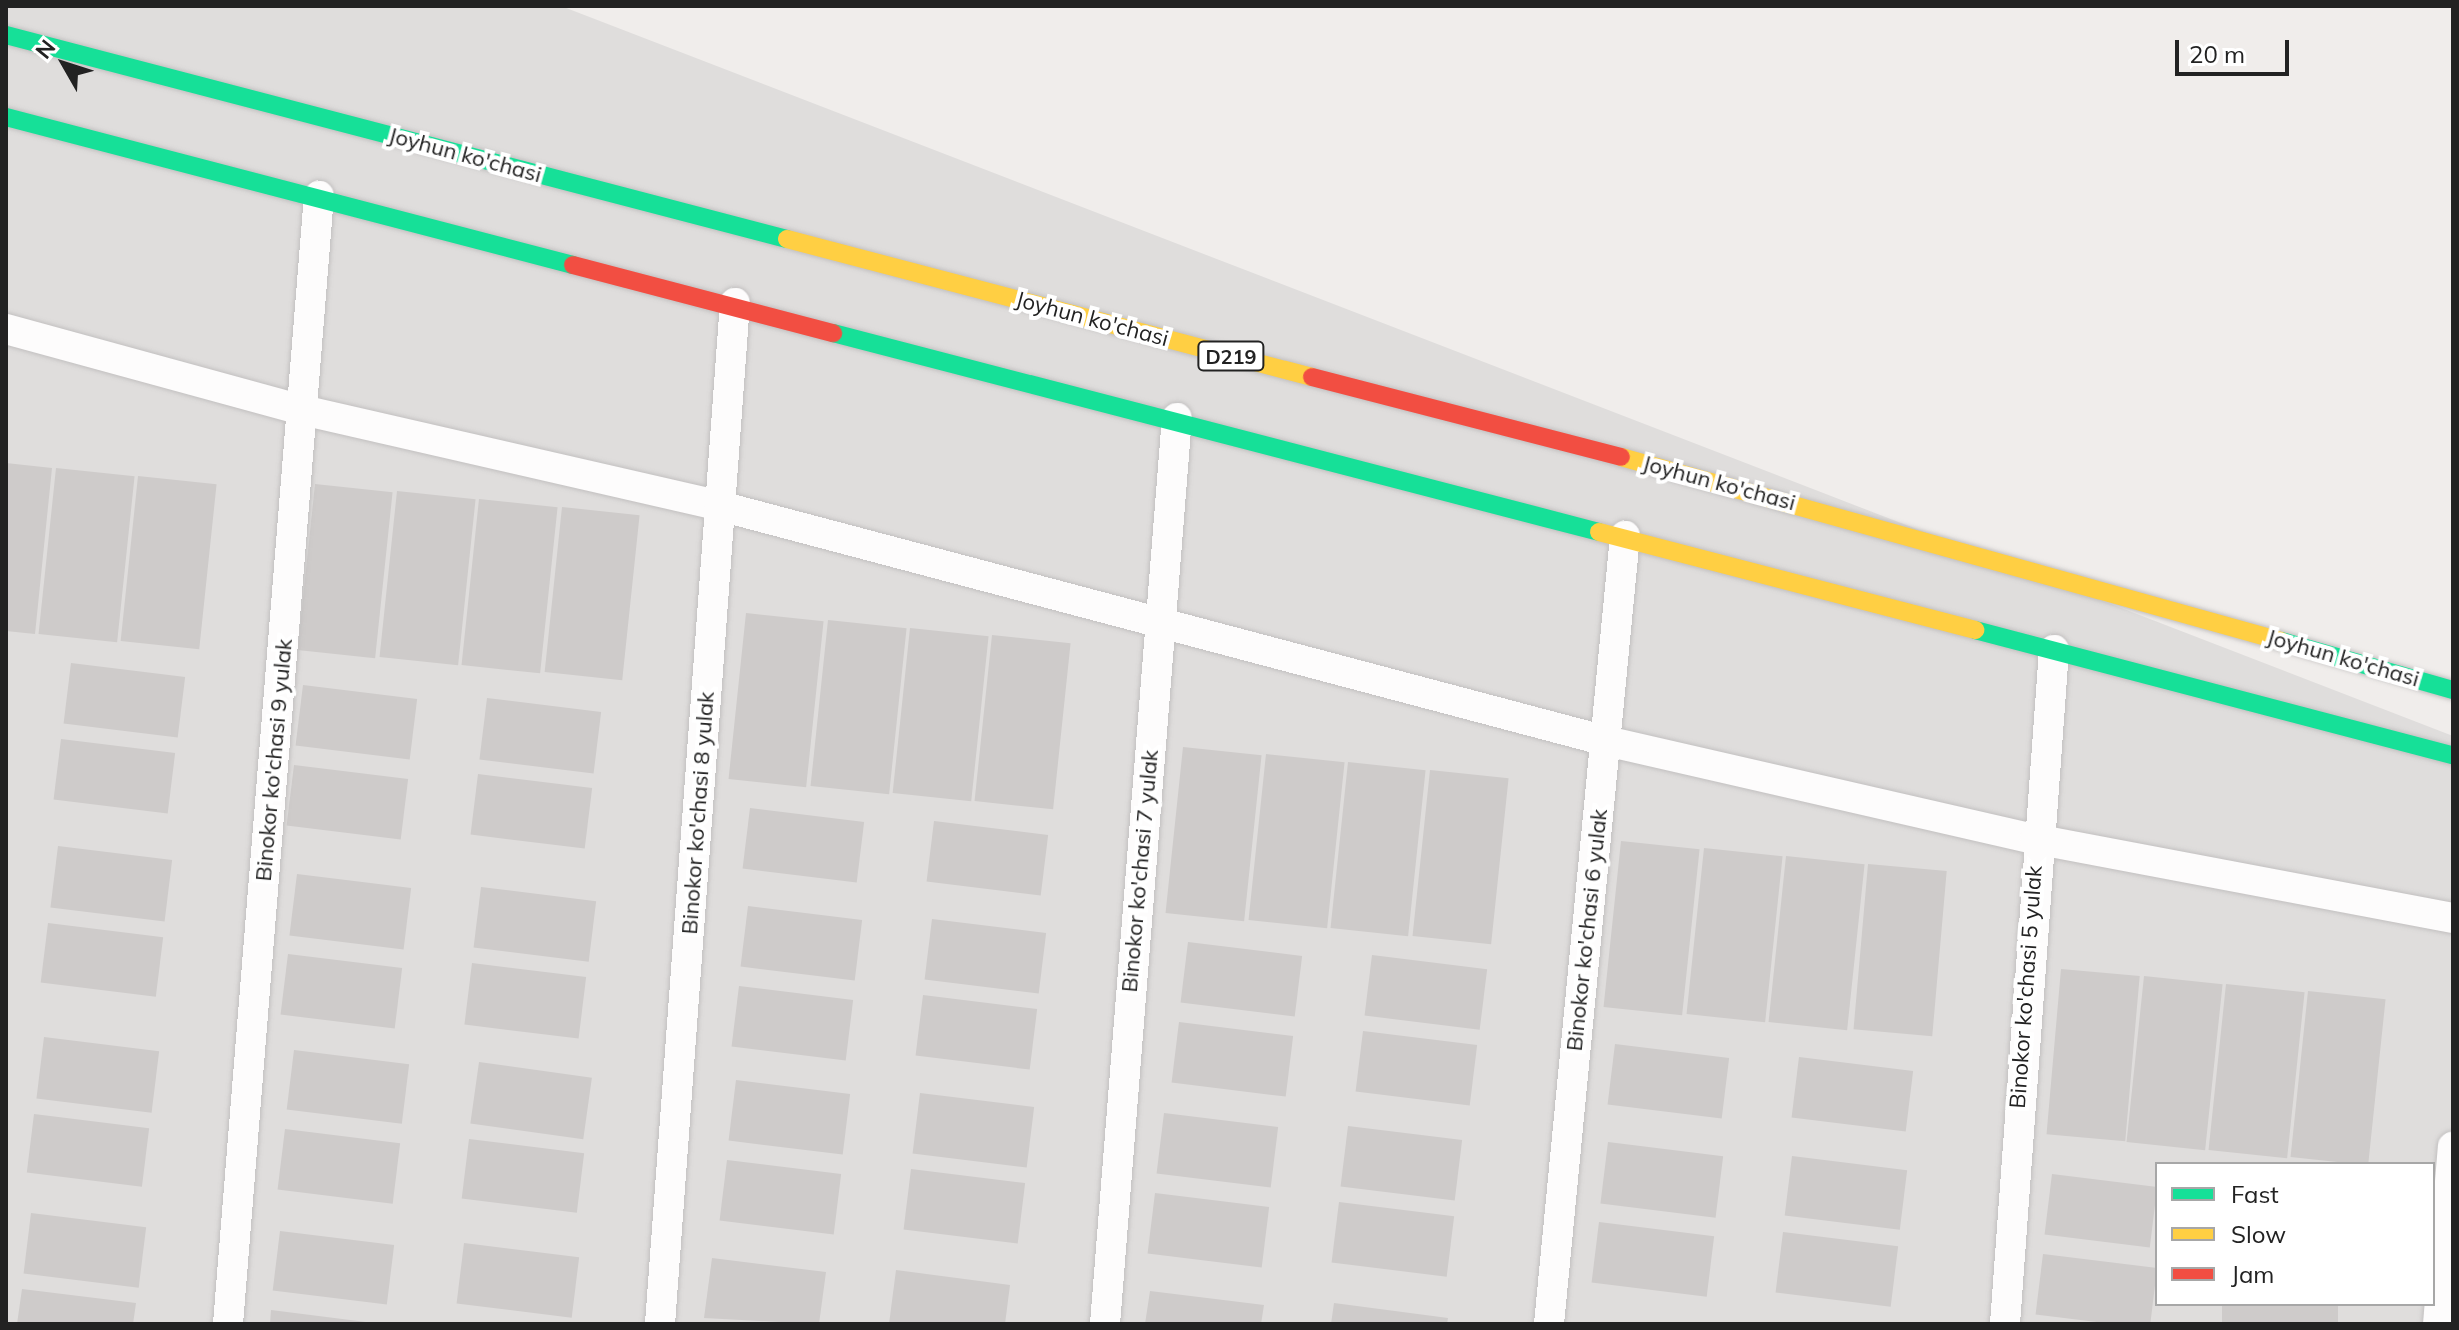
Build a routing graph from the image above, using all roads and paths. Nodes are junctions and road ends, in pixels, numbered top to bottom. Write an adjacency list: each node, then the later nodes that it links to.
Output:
1 (6, 35): 12 (main road, Joyhun ko'chasi / D219)
2 (6, 117): 3 (main road)
3 (319, 196): 4 (main road); 6 (street, Binokor ko'chasi 9 yulak)
4 (735, 303): 7 (main road); 8 (street, Binokor ko'chasi 8 yulak)
5 (6, 329): 6 (street)
6 (302, 410): 8 (street); 18 (street, Binokor ko'chasi 9 yulak)
7 (1177, 418): 9 (main road); 10 (street, Binokor ko'chasi 7 yulak)
8 (720, 506): 10 (street); 19 (street, Binokor ko'chasi 8 yulak)
9 (1625, 536): 11 (main road); 13 (street, Binokor ko'chasi 6 yulak)
10 (1159, 628): 13 (street); 20 (street, Binokor ko'chasi 7 yulak)
11 (2054, 650): 14 (main road); 15 (street, Binokor ko'chasi 5 yulak)
12 (2453, 690)
13 (1606, 741): 15 (street); 21 (street, Binokor ko'chasi 6 yulak)
14 (2453, 755)
15 (2035, 839): 16 (street); 22 (street, Binokor ko'chasi 5 yulak)
16 (2453, 918)
17 (2453, 1147): 23 (street)
18 (228, 1324)
19 (660, 1324)
20 (1105, 1324)
21 (1549, 1324)
22 (2005, 1324)
23 (2438, 1324)

